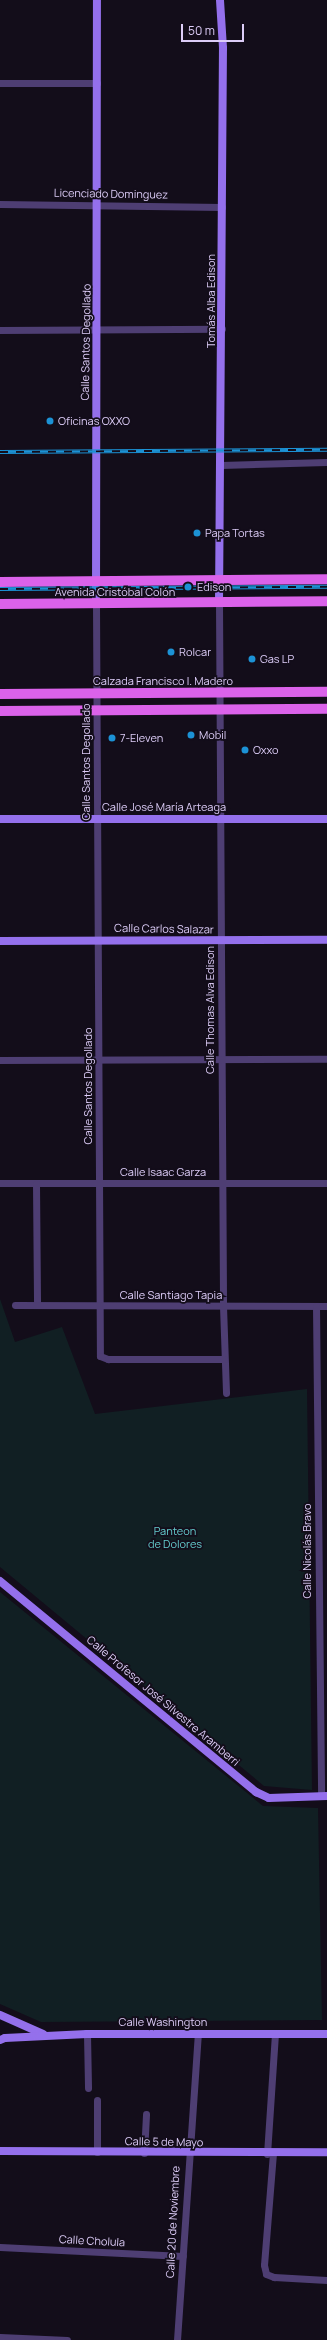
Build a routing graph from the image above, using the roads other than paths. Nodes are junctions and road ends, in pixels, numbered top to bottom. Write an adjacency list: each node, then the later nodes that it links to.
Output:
1 (97, 0): 4 (street, Calle Santos Degollado)
2 (220, 0): 7 (street, Tomás Alba Edison)
3 (0, 83): 4 (street)
4 (97, 83): 6 (street, Calle Santos Degollado)
5 (0, 204): 6 (street, Licenciado Dominguez)
6 (99, 204): 7 (street, Licenciado Dominguez); 10 (street, Calle Santos Degollado)
7 (222, 207): 8 (street, Tomás Alba Edison)
8 (222, 329): 10 (street); 12 (street, Tomás Alba Edison)
9 (0, 330): 10 (street)
10 (97, 330): 16 (street, Calle Santos Degollado)
11 (327, 462): 12 (street)
12 (221, 465): 14 (street, Tomás Alba Edison)
13 (327, 579): 14 (main road, Avenida Cristóbal Colón)
14 (220, 580): 16 (main road, Avenida Cristóbal Colón); 18 (street, Tomás Alba Edison)
15 (0, 582): 16 (main road, Avenida Cristóbal Colón)
16 (96, 582): 20 (street, Calle Santos Degollado)
17 (327, 601): 18 (main road, Avenida Cristóbal Colón)
18 (219, 603): 20 (main road, Avenida Cristóbal Colón); 22 (street, Calle Thomas Alva Edison)
19 (0, 604): 20 (main road, Avenida Cristóbal Colón)
20 (96, 604): 24 (street, Calle Santos Degollado)
21 (327, 692): 22 (main road, Calzada Francisco I. Madero)
22 (220, 693): 24 (main road, Calzada Francisco I. Madero); 26 (street, Calle Thomas Alva Edison)
23 (0, 694): 24 (main road, Calzada Francisco I. Madero)
24 (97, 694): 25 (street, Calle Santos Degollado)
25 (97, 710): 26 (main road); 28 (main road); 30 (street, Calle Santos Degollado)
26 (220, 710): 27 (main road); 31 (street, Calle Thomas Alva Edison)
27 (327, 710)
28 (0, 711)
29 (0, 818): 30 (street, Calle José María Arteaga)
30 (97, 818): 31 (street, Calle José María Arteaga); 33 (street, Calle Santos Degollado)
31 (220, 818): 32 (street, Calle José María Arteaga); 36 (street, Calle Thomas Alva Edison)
32 (327, 819)
33 (98, 940): 35 (street, Calle Carlos Salazar); 36 (street, Calle Carlos Salazar); 40 (street, Calle Santos Degollado)
34 (327, 940): 36 (street, Calle Carlos Salazar)
35 (0, 941)
36 (221, 941): 37 (street, Calle Thomas Alva Edison)
37 (222, 1059): 38 (street); 40 (street); 43 (street, Calle Thomas Alva Edison)
38 (327, 1059)
39 (0, 1060): 40 (street)
40 (98, 1060): 42 (street, Calle Santos Degollado)
41 (0, 1183): 45 (street, Calle Isaac Garza)
42 (99, 1183): 43 (street, Calle Isaac Garza); 45 (street, Calle Isaac Garza); 48 (street, Calle Santos Degollado)
43 (222, 1183): 44 (street, Calle Isaac Garza); 49 (street, Calle Thomas Alva Edison)
44 (327, 1183)
45 (36, 1184): 47 (street)
46 (15, 1305): 47 (street, Calle Santiago Tapia)
47 (37, 1305): 48 (street, Calle Santiago Tapia)
48 (100, 1306): 49 (street, Calle Santiago Tapia); 52 (street, Calle Santos Degollado)
49 (223, 1306): 50 (street, Calle Santiago Tapia); 52 (street, Calle Thomas Alva Edison)
50 (316, 1306): 51 (street, Calle Santiago Tapia); 55 (street, Calle Nicolás Bravo)
51 (327, 1306)
52 (224, 1359): 53 (street, Calle Thomas Alva Edison)
53 (226, 1393)
54 (0, 1581): 55 (street, Calle Profesor José Silvestre Aramberri)
55 (324, 1796)
56 (0, 2015): 61 (street)
57 (198, 2033): 58 (street, Calle Washington); 60 (street, Calle Washington); 70 (street, Calle 20 de Noviembre)
58 (87, 2034): 61 (street, Calle Washington); 63 (street)
59 (327, 2034): 60 (street, Calle Washington)
60 (275, 2035): 71 (street)
61 (50, 2036): 62 (street, Calle Washington)
62 (0, 2040)
63 (88, 2088)
64 (97, 2100): 67 (street)
65 (146, 2114): 69 (street)
66 (0, 2151): 67 (street, Calle 5 de Mayo)
67 (97, 2152): 69 (street, Calle 5 de Mayo)
68 (327, 2152): 71 (street, Calle 5 de Mayo)
69 (144, 2153): 70 (street, Calle 5 de Mayo)
70 (188, 2153): 71 (street, Calle 5 de Mayo); 73 (street, Calle 20 de Noviembre)
71 (270, 2153): 74 (street)
72 (0, 2247): 73 (street, Calle Cholula)
73 (183, 2256): 77 (street, Calle 20 de Noviembre)
74 (327, 2280)
75 (0, 2337): 76 (street)
76 (66, 2340)
77 (177, 2340)

